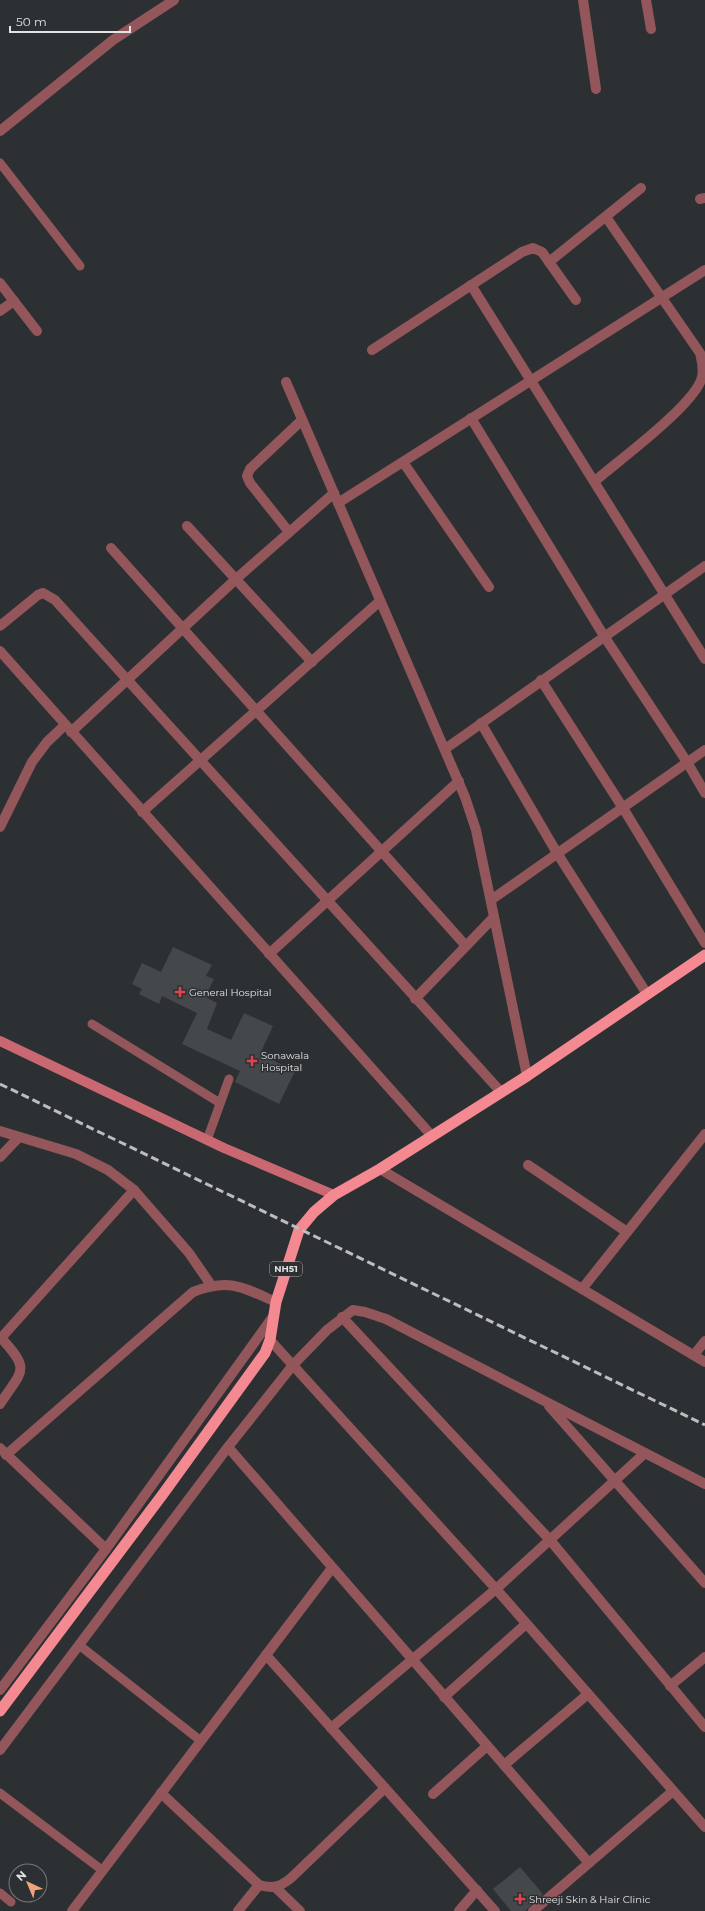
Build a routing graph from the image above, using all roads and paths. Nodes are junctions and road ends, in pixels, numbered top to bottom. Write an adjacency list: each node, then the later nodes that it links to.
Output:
1 (174, 0): 4 (street)
2 (583, 0): 6 (street)
3 (646, 0): 5 (street)
4 (158, 5): 7 (street)
5 (651, 29)
6 (596, 89)
7 (0, 131)
8 (0, 163): 12 (lane)
9 (641, 188): 10 (street)
10 (606, 217): 11 (street); 16 (street)
11 (549, 262): 15 (street); 17 (street)
12 (80, 266)
13 (705, 270): 16 (street)
14 (0, 282): 18 (street)
15 (471, 285): 21 (street); 22 (street)
16 (662, 298): 22 (street); 27 (street)
17 (576, 300)
18 (14, 302): 19 (street); 20 (street)
19 (0, 311)
20 (37, 331)
21 (372, 350)
22 (532, 380): 24 (street); 27 (street)
23 (286, 382): 25 (street)
24 (471, 418): 26 (street); 40 (street)
25 (302, 420): 28 (street); 31 (street)
26 (403, 462): 29 (street); 35 (street)
27 (595, 481): 36 (street)
28 (334, 493): 29 (street); 31 (street)
29 (338, 503): 37 (street)
30 (187, 526): 34 (street)
31 (289, 532): 34 (street)
32 (110, 548): 39 (street)
33 (705, 566): 36 (street)
34 (236, 579): 39 (street); 43 (street)
35 (489, 587)
36 (664, 593): 40 (street); 42 (street)
37 (380, 601): 43 (street); 49 (street)
38 (0, 626): 44 (street)
39 (182, 629): 44 (street); 46 (street)
40 (604, 636): 45 (street); 52 (street)
41 (0, 652): 48 (street)
42 (705, 659)
43 (312, 662): 46 (street)
44 (127, 680): 48 (street); 51 (street)
45 (541, 680): 47 (street); 55 (street)
46 (256, 711): 51 (street); 58 (street)
47 (481, 723): 49 (street); 59 (street)
48 (68, 728): 56 (street); 57 (street)
49 (445, 749): 53 (street)
50 (705, 750): 52 (street)
51 (200, 761): 56 (street); 61 (street)
52 (687, 762): 54 (street); 55 (street)
53 (459, 781): 58 (street); 60 (street)
54 (705, 793)
55 (623, 808): 59 (street); 63 (street)
56 (142, 812): 65 (street)
57 (0, 827)
58 (380, 851): 61 (street); 64 (street)
59 (557, 853): 60 (street); 67 (street)
60 (491, 900): 62 (street)
61 (327, 901): 65 (street); 68 (street)
62 (494, 917): 64 (street); 71 (street)
63 (705, 943)
64 (466, 946): 68 (street)
65 (269, 954): 77 (street)
66 (705, 955): 67 (highway, NH51)
67 (647, 994): 71 (highway, NH51)
68 (416, 999): 73 (street)
69 (92, 1024): 74 (lane)
70 (0, 1041): 79 (main road)
71 (527, 1076): 73 (highway, NH51)
72 (229, 1079): 74 (lane)
73 (501, 1092): 77 (highway, NH51)
74 (220, 1103): 79 (lane)
75 (0, 1131): 78 (street)
76 (705, 1134): 85 (street)
77 (432, 1136): 82 (highway, NH51)
78 (19, 1137): 80 (street); 83 (street)
79 (207, 1140): 84 (main road)
80 (0, 1157)
81 (528, 1165): 85 (street)
82 (380, 1169): 84 (highway, NH51); 87 (street)
83 (134, 1190): 86 (street); 91 (street)
84 (334, 1195): 88 (highway, NH51)
85 (627, 1232): 87 (street)
86 (212, 1285): 88 (street); 101 (street)
87 (582, 1289): 94 (street)
88 (276, 1302): 90 (highway, NH51)
89 (342, 1317): 96 (street); 97 (street); 106 (street)
90 (272, 1318): 92 (highway, NH51); 107 (street)
91 (1, 1337): 98 (street)
92 (270, 1340): 96 (street); 120 (highway, NH51)
93 (705, 1341): 94 (street)
94 (694, 1355): 95 (street)
95 (705, 1362)
96 (293, 1365): 99 (street); 110 (street)
97 (545, 1401): 100 (street); 103 (street)
98 (0, 1404)
99 (228, 1447): 108 (street); 112 (street)
100 (645, 1453): 102 (street); 103 (street)
101 (2, 1455): 107 (street)
102 (691, 1477): 104 (street); 105 (street)
103 (615, 1480): 106 (street); 109 (street)
104 (705, 1484)
105 (705, 1492)
106 (550, 1540): 110 (street); 116 (street)
107 (106, 1549): 117 (street)
108 (332, 1568): 113 (street); 115 (street)
109 (705, 1583)
110 (496, 1589): 111 (street); 115 (street)
111 (526, 1624): 118 (street); 119 (street)
112 (79, 1645): 123 (lane); 125 (street)
113 (266, 1655): 122 (street); 123 (street)
114 (705, 1657): 116 (street)
115 (412, 1659): 119 (street); 122 (street)
116 (670, 1686): 121 (street)
117 (0, 1690)
118 (588, 1694): 126 (street); 128 (street)
119 (444, 1697): 124 (street)
120 (0, 1711)
121 (705, 1727)
122 (331, 1728): 127 (street)
123 (201, 1741): 130 (street)
124 (487, 1746): 126 (street); 131 (street)
125 (0, 1750)
126 (504, 1765): 133 (street)
127 (385, 1788): 136 (street); 137 (street)
128 (673, 1790): 132 (street); 133 (street)
129 (0, 1793): 134 (lane)
130 (161, 1793): 134 (street); 135 (street)
131 (433, 1794)
132 (705, 1827)
133 (589, 1863): 145 (street)
134 (102, 1870): 140 (street)
135 (259, 1885): 136 (street); 141 (street)
136 (275, 1887): 142 (street)
137 (477, 1890): 143 (street); 144 (street)
138 (0, 1893): 139 (lane)
139 (8, 1900)
140 (72, 1911)
141 (238, 1911)
142 (300, 1911)
143 (459, 1911)
144 (495, 1911)
145 (533, 1911)

